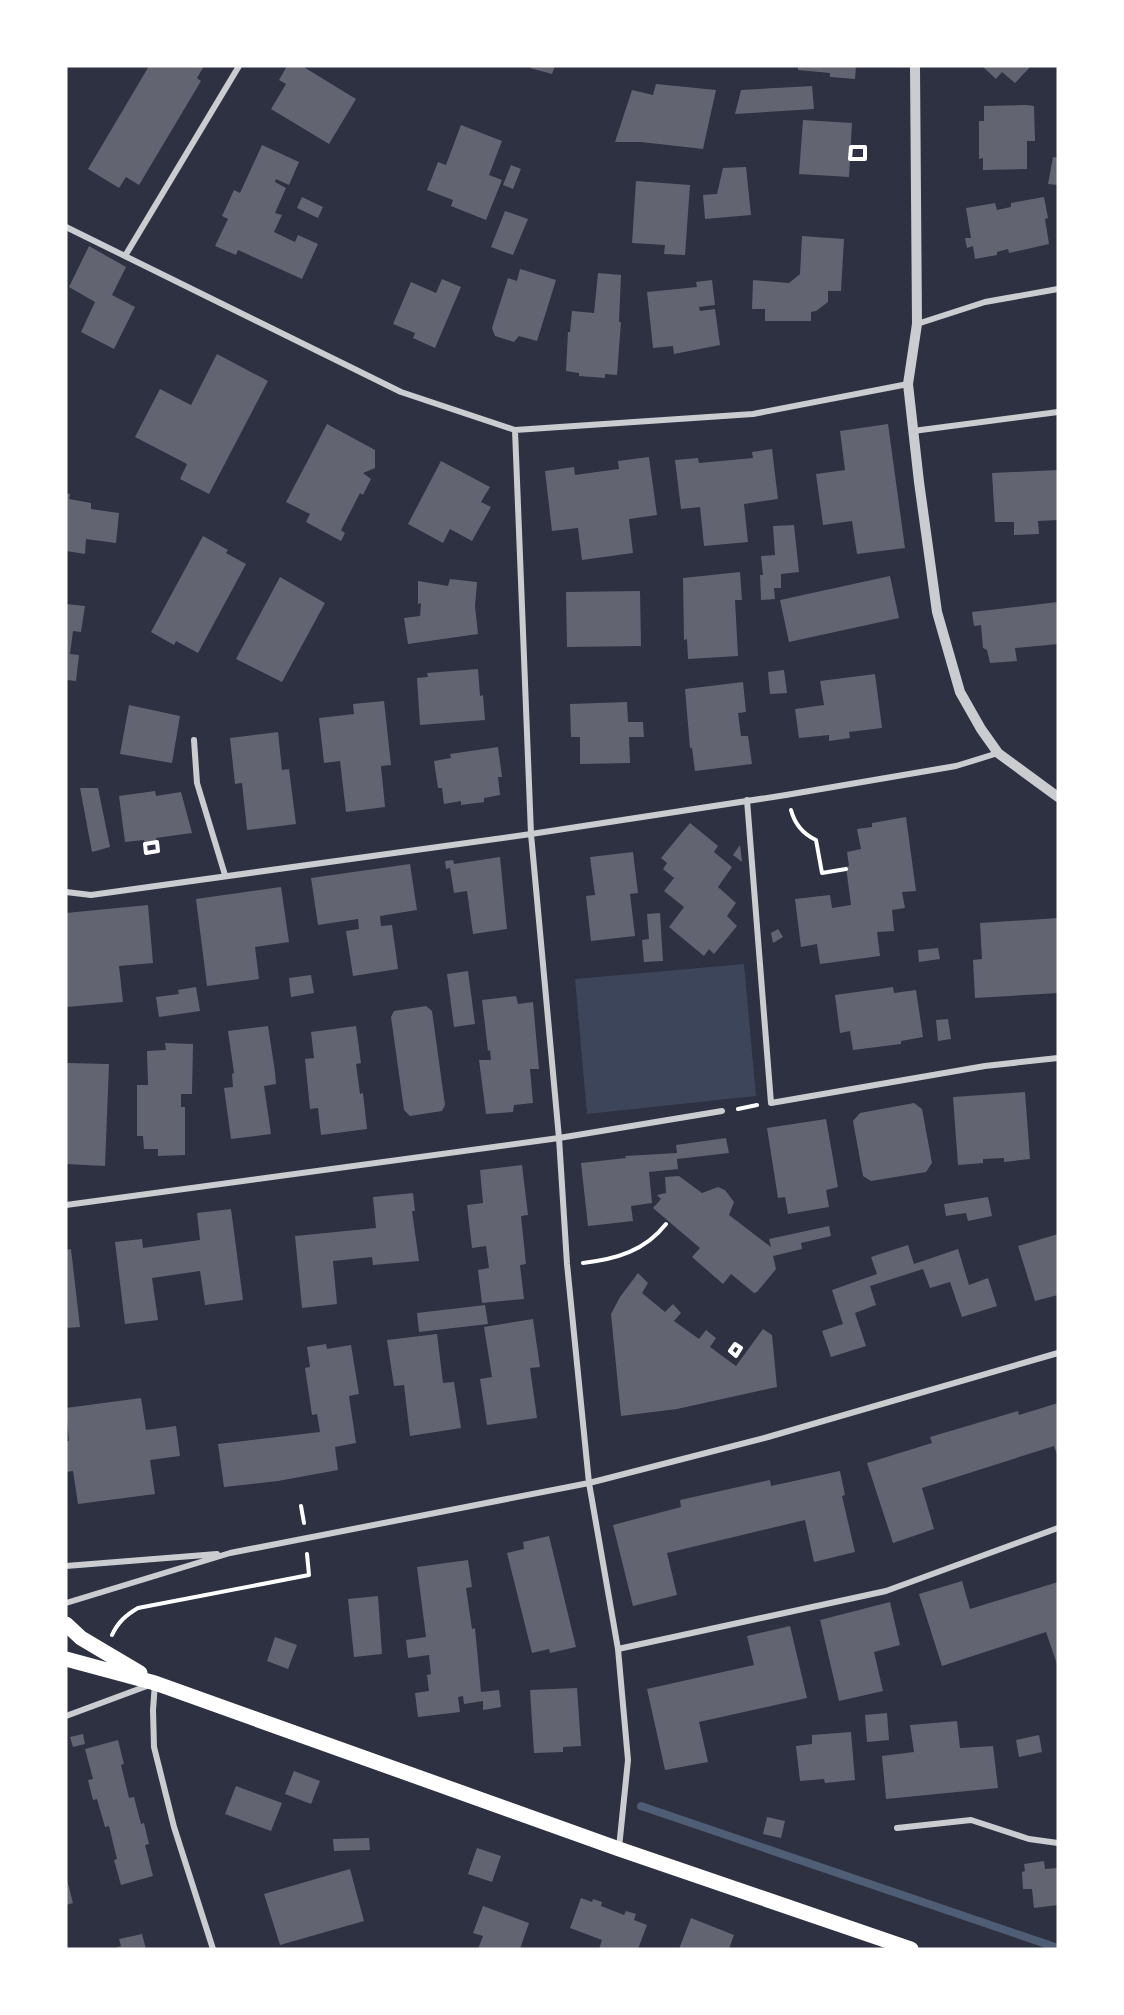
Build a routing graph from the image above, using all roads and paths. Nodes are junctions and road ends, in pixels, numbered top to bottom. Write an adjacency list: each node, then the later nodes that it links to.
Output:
1 (239, 66): 5 (street)
2 (915, 66): 7 (street)
3 (851, 147): 3 (path)
4 (66, 227): 5 (street)
5 (125, 256): 10 (street)
6 (1058, 288): 7 (street)
7 (917, 324): 8 (street)
8 (908, 384): 10 (street); 11 (street)
9 (1058, 412): 11 (street)
10 (515, 430): 17 (street)
11 (913, 431): 13 (street)
12 (194, 740): 19 (street)
13 (998, 753): 14 (street); 15 (street)
14 (786, 795): 16 (street); 18 (path)
15 (1058, 797)
16 (747, 800): 17 (street); 22 (street)
17 (531, 834): 19 (street); 24 (street)
18 (846, 869)
19 (225, 875): 20 (street)
20 (66, 892)
21 (1058, 1058): 22 (street)
22 (771, 1103): 23 (path)
23 (722, 1111): 24 (street)
24 (559, 1138): 25 (street); 27 (street)
25 (66, 1206)
26 (666, 1224): 27 (path)
27 (567, 1264): 29 (street)
28 (1058, 1353): 29 (street)
29 (590, 1483): 32 (street); 37 (street)
30 (301, 1506): 32 (path)
31 (1058, 1528): 37 (street)
32 (306, 1537): 33 (street); 38 (path)
33 (230, 1553): 34 (street); 35 (street)
34 (66, 1566)
35 (66, 1603)
36 (66, 1624): 38 (main road)
37 (618, 1649): 44 (street)
38 (105, 1652): 40 (main road)
39 (66, 1659): 40 (main road)
40 (155, 1683): 41 (street); 44 (main road); 46 (street)
41 (66, 1716)
42 (897, 1828): 43 (street)
43 (1058, 1843)
44 (619, 1849): 45 (main road)
45 (882, 1944): 47 (main road)
46 (213, 1949)
47 (911, 1949)

